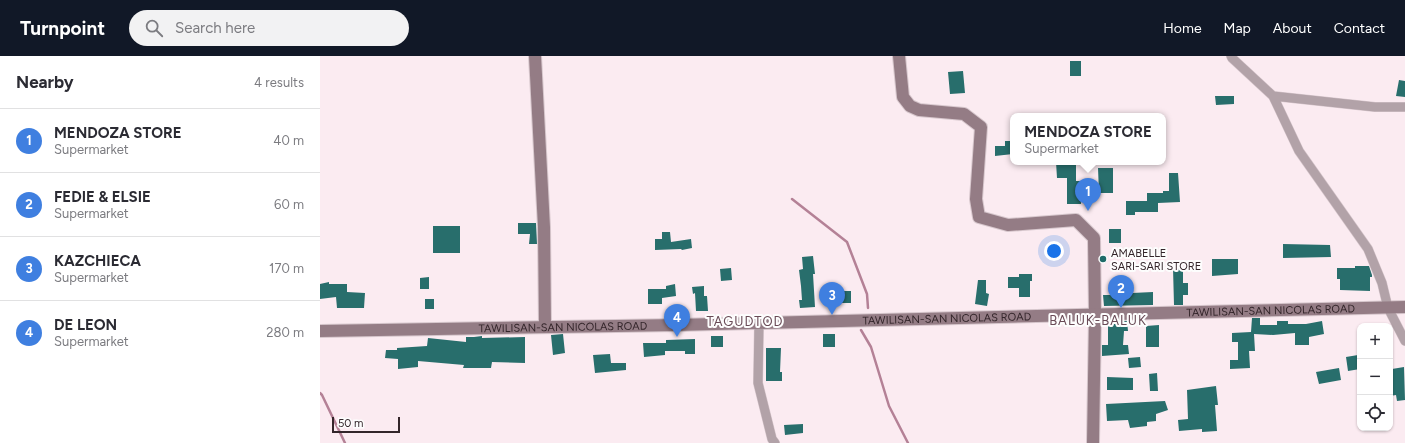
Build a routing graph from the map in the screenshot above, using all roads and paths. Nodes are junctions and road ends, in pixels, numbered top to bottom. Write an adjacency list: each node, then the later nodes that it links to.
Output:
1 (535, 56): 10 (main road)
2 (899, 56): 8 (main road)
3 (1231, 56): 4 (street)
4 (1273, 96): 5 (street); 7 (street)
5 (1405, 107)
6 (1405, 307): 7 (main road, TAWILISAN-SAN NICOLAS ROAD)
7 (1388, 308): 8 (main road, TAWILISAN-SAN NICOLAS ROAD); 12 (street)
8 (1095, 315): 9 (main road, TAWILISAN-SAN NICOLAS ROAD); 14 (main road)
9 (759, 323): 10 (main road, TAWILISAN-SAN NICOLAS ROAD); 13 (street)
10 (545, 328): 11 (main road, TAWILISAN-SAN NICOLAS ROAD)
11 (320, 331)
12 (1405, 341)
13 (775, 443)
14 (1093, 443)

